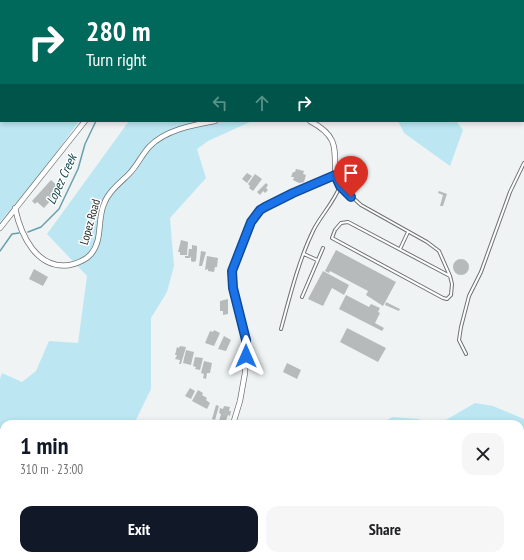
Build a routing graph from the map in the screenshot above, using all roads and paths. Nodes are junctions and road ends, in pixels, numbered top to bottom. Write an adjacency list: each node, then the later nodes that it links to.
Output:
1 (84, 122): 7 (street)
2 (210, 122): 7 (street, Lopez Road)
3 (311, 122): 5 (street)
4 (524, 163): 17 (lane)
5 (335, 175): 6 (lane); 18 (street)
6 (340, 186): 9 (lane); 12 (lane)
7 (15, 208): 8 (street)
8 (0, 228)
9 (408, 232): 11 (lane); 14 (lane)
10 (323, 248): 13 (lane)
11 (400, 249): 14 (lane); 14 (lane)
12 (304, 254): 13 (lane); 16 (lane)
13 (317, 260): 15 (lane)
14 (450, 276)
15 (302, 297)
16 (281, 329)
17 (466, 354)
18 (234, 420)

